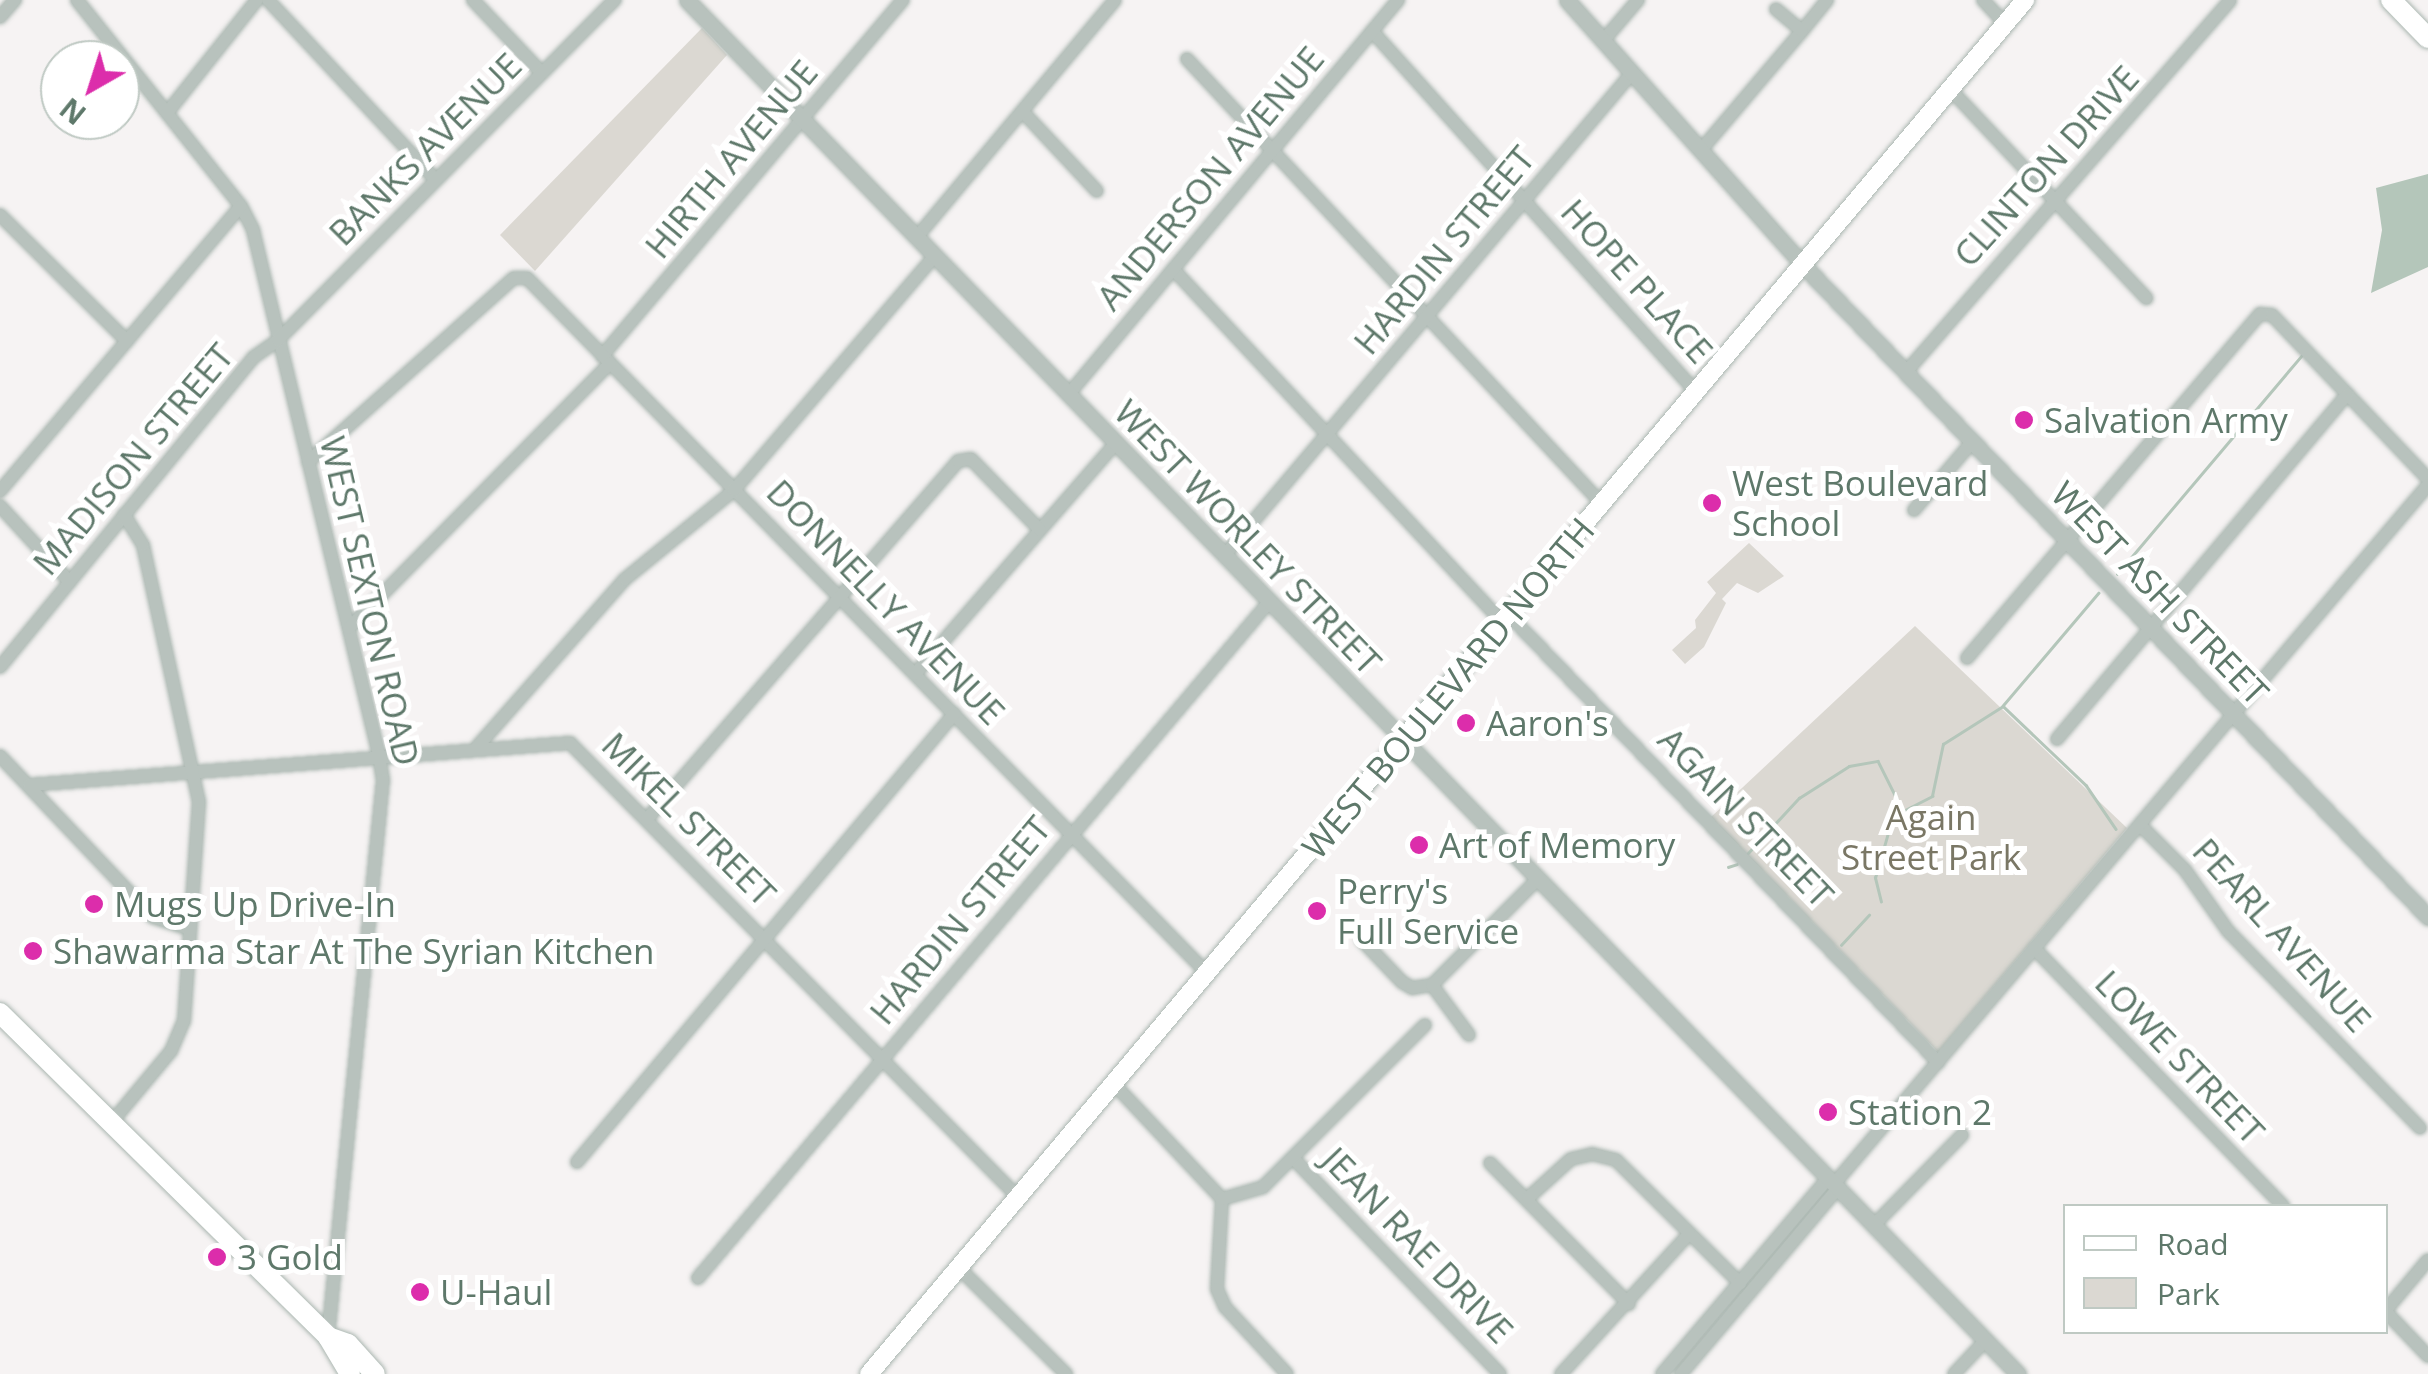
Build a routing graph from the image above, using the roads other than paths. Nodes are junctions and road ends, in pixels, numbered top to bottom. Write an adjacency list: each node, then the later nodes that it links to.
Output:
1 (15, 0): 19 (street)
2 (78, 0): 30 (street, WEST SEXTON ROAD)
3 (257, 0): 30 (street)
4 (268, 0): 34 (street)
5 (473, 0): 27 (street)
6 (615, 0): 27 (street, BANKS AVENUE)
7 (903, 0): 31 (street, HIRTH AVENUE)
8 (1115, 0): 29 (street)
9 (1398, 0): 21 (street, ANDERSON AVENUE)
10 (1567, 0): 24 (street, WEST ASH STREET)
11 (1638, 0): 24 (street)
12 (1827, 0): 22 (street)
13 (1984, 0): 20 (street)
14 (2025, 0): 20 (main road, WEST BOULEVARD NORTH)
15 (2230, 0): 36 (street, CLINTON DRIVE)
16 (2391, 0): 23 (main road)
17 (690, 1): 31 (street, WEST WORLEY STREET)
18 (1776, 9): 22 (street)
19 (0, 17)
20 (2005, 24): 28 (main road, WEST BOULEVARD NORTH)
21 (1372, 31): 33 (street, ANDERSON AVENUE); 37 (street, HOPE PLACE)
22 (1802, 31): 32 (street)
23 (2428, 38)
24 (1604, 41): 26 (street, WEST ASH STREET)
25 (1187, 59): 33 (street)
26 (1632, 73): 32 (street, WEST ASH STREET); 37 (street, HARDIN STREET)
27 (542, 74): 34 (street, BANKS AVENUE)
28 (1950, 89): 36 (street); 42 (main road, WEST BOULEVARD NORTH)
29 (1023, 112): 35 (street); 40 (street)
30 (168, 113): 38 (street, WEST SEXTON ROAD)
31 (803, 121): 40 (street, WEST WORLEY STREET); 48 (street, HIRTH AVENUE)
32 (1701, 150): 42 (street, WEST ASH STREET)
33 (1271, 152): 43 (street, ANDERSON AVENUE); 45 (street)
34 (436, 180): 46 (street, BANKS AVENUE)
35 (1096, 191)
36 (2054, 198): 44 (street); 49 (street, CLINTON DRIVE)
37 (1525, 201): 45 (street, HARDIN STREET); 50 (street, HOPE PLACE)
38 (242, 206): 46 (street, WEST SEXTON ROAD); 47 (street)
39 (0, 215): 47 (street)
40 (916, 238): 41 (street, WEST WORLEY STREET)
41 (934, 256): 52 (street, WEST WORLEY STREET); 58 (street)
42 (1804, 266): 49 (street, WEST ASH STREET); 50 (main road, WEST BOULEVARD NORTH)
43 (1173, 270): 52 (street, ANDERSON AVENUE); 53 (street, AGAIN STREET)
44 (2146, 298)
45 (1426, 317): 53 (street, HARDIN STREET); 60 (street)
46 (278, 340): 56 (street, WEST SEXTON ROAD); 63 (street, MADISON STREET)
47 (127, 341): 59 (street)
48 (606, 359): 56 (street, DONNELLY AVENUE); 58 (street, DONNELLY AVENUE); 71 (street, HIRTH AVENUE)
49 (1906, 372): 54 (street, WEST ASH STREET)
50 (1697, 393): 60 (main road, WEST BOULEVARD NORTH)
51 (2348, 394): 57 (street); 65 (street); 72 (street)
52 (1068, 395): 55 (street, WEST WORLEY STREET)
53 (1328, 434): 66 (street, HARDIN STREET); 70 (street, AGAIN STREET)
54 (1973, 440): 62 (street); 65 (street, WEST ASH STREET)
55 (1115, 444): 64 (street); 66 (street, WEST WORLEY STREET)
56 (308, 462): 71 (street, WEST SEXTON ROAD)
57 (2428, 482): 77 (street)
58 (734, 490): 68 (street, DONNELLY AVENUE); 80 (street)
59 (0, 491)
60 (1602, 505): 70 (main road, WEST BOULEVARD NORTH)
61 (0, 506): 67 (street)
62 (1914, 510)
63 (124, 515): 67 (street, MADISON STREET); 83 (street)
64 (1040, 530): 68 (street); 75 (street)
65 (2067, 540): 72 (street, WEST ASH STREET); 73 (street)
66 (1224, 556): 69 (street, WEST WORLEY STREET)
67 (70, 582): 74 (street, MADISON STREET)
68 (839, 596): 75 (street, DONNELLY AVENUE); 85 (street)
69 (1269, 602): 79 (street, WEST WORLEY STREET); 87 (street, HARDIN STREET)
70 (1506, 619): 79 (main road, WEST BOULEVARD NORTH); 100 (street, AGAIN STREET)
71 (349, 628): 82 (street, WEST SEXTON ROAD)
72 (2152, 630): 77 (street, WEST ASH STREET); 78 (street)
73 (1967, 658)
74 (0, 667)
75 (915, 674): 76 (street, DONNELLY AVENUE)
76 (954, 714): 87 (street, DONNELLY AVENUE); 91 (street)
77 (2235, 714): 86 (street); 89 (street, WEST ASH STREET)
78 (2057, 738)
79 (1404, 740): 88 (street, WEST WORLEY STREET); 94 (main road, WEST BOULEVARD NORTH)
80 (476, 748): 82 (street, MIKEL STREET); 85 (street, MIKEL STREET)
81 (0, 756): 84 (street)
82 (379, 756): 83 (street, MIKEL STREET); 122 (street, WEST SEXTON ROAD)
83 (197, 770): 84 (street, MIKEL STREET); 90 (street)
84 (29, 785): 90 (street)
85 (646, 819): 91 (street, MIKEL STREET)
86 (2140, 825): 93 (street); 103 (street, PEARL AVENUE)
87 (1071, 835): 94 (street, DONNELLY AVENUE); 99 (street, HARDIN STREET)
88 (1537, 880): 95 (street); 108 (street, WEST WORLEY STREET)
89 (2428, 917)
90 (189, 929): 102 (street)
91 (765, 938): 99 (street, MIKEL STREET); 106 (street)
92 (1362, 940): 95 (street)
93 (2034, 948): 100 (street); 112 (street, LOWE STREET)
94 (1206, 972): 101 (main road, WEST BOULEVARD NORTH)
95 (1432, 985): 98 (street)
96 (0, 1014): 102 (main road)
97 (1425, 1025): 105 (street)
98 (1470, 1035)
99 (882, 1059): 109 (street, MIKEL STREET); 117 (street, HARDIN STREET)
100 (1938, 1062): 108 (street)
101 (1114, 1084): 109 (main road, WEST BOULEVARD NORTH); 111 (street)
102 (111, 1123): 122 (main road)
103 (2420, 1128)
104 (1962, 1135): 113 (street)
105 (1293, 1158): 111 (street); 130 (street, JEAN RAE DRIVE)
106 (577, 1162)
107 (1490, 1164): 110 (street)
108 (1833, 1183): 113 (street, WEST WORLEY STREET); 118 (street); 133 (street)
109 (1018, 1198): 116 (main road, WEST BOULEVARD NORTH)
110 (1528, 1198): 114 (street); 119 (street)
111 (1222, 1199): 129 (street)
112 (2281, 1204)
113 (1874, 1226): 123 (street, WEST WORLEY STREET)
114 (1690, 1234): 118 (street); 119 (street)
115 (2428, 1260): 120 (street)
116 (959, 1268): 127 (main road, WEST BOULEVARD NORTH); 128 (street)
117 (698, 1278)
118 (1740, 1283): 132 (street)
119 (1629, 1304): 131 (street)
120 (2388, 1309)
121 (2388, 1313): 124 (street)
122 (328, 1337): 125 (main road); 126 (main road)
123 (1986, 1341): 134 (street); 135 (street, WEST WORLEY STREET)
124 (2428, 1356)
125 (350, 1374)
126 (376, 1374)
127 (869, 1374)
128 (1066, 1374)
129 (1286, 1374)
130 (1500, 1374)
131 (1561, 1374)
132 (1662, 1374)
133 (1681, 1374)
134 (1954, 1374)
135 (2018, 1374)

